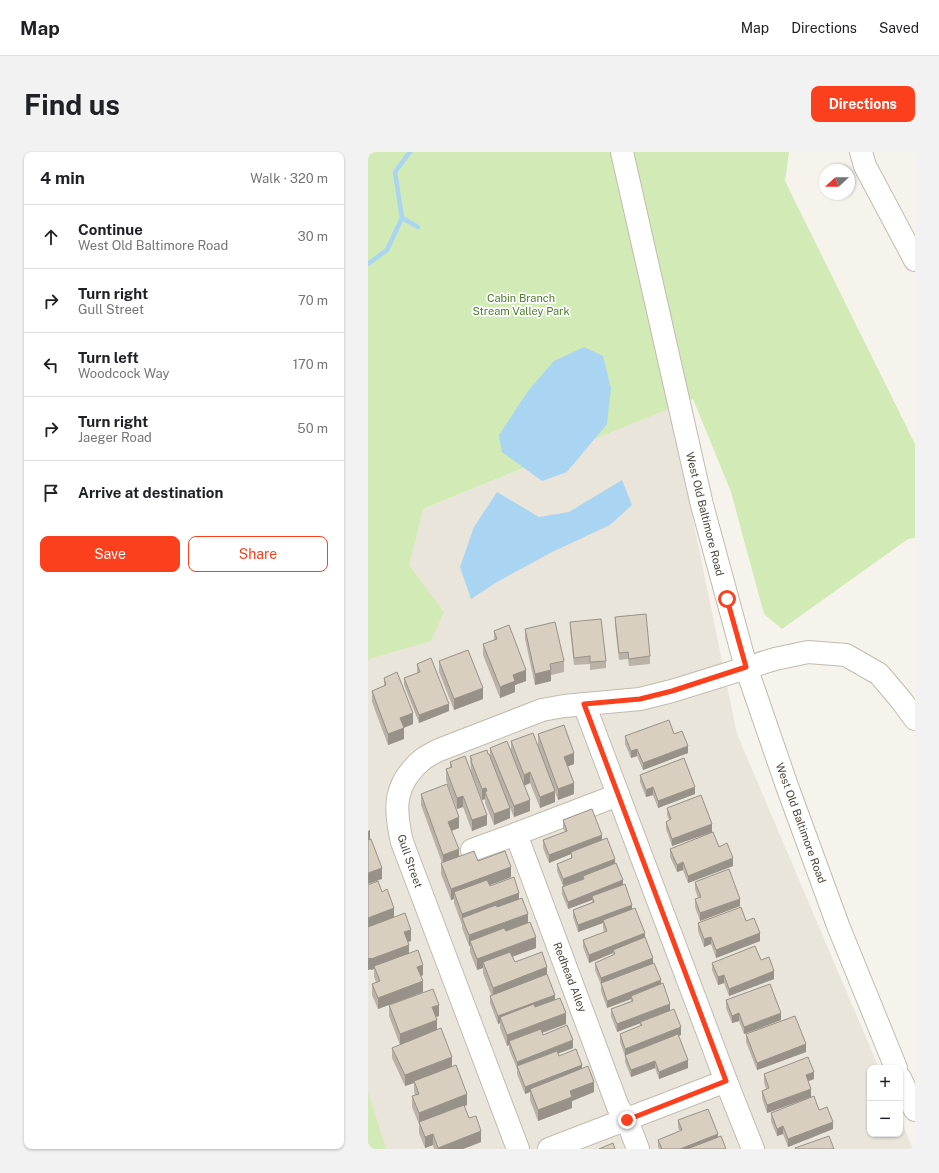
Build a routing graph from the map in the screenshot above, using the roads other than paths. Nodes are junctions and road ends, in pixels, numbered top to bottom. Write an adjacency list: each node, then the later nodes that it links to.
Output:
1 (622, 152): 4 (street, West Old Baltimore Road)
2 (861, 152): 3 (street)
3 (915, 260)
4 (746, 667): 5 (street, Gull Street); 6 (street, Gull Street); 10 (street, West Old Baltimore Road)
5 (584, 704): 7 (street); 15 (street, Gull Street)
6 (915, 719)
7 (618, 796): 8 (street); 12 (street)
8 (516, 834): 9 (street); 14 (street, Redhead Alley)
9 (472, 850)
10 (899, 1065)
11 (903, 1075): 13 (street, West Old Baltimore Road)
12 (726, 1081): 14 (street); 18 (street)
13 (915, 1110)
14 (627, 1120): 16 (street); 17 (street, Redhead Alley)
15 (518, 1149)
16 (549, 1149)
17 (638, 1149)
18 (753, 1149)

